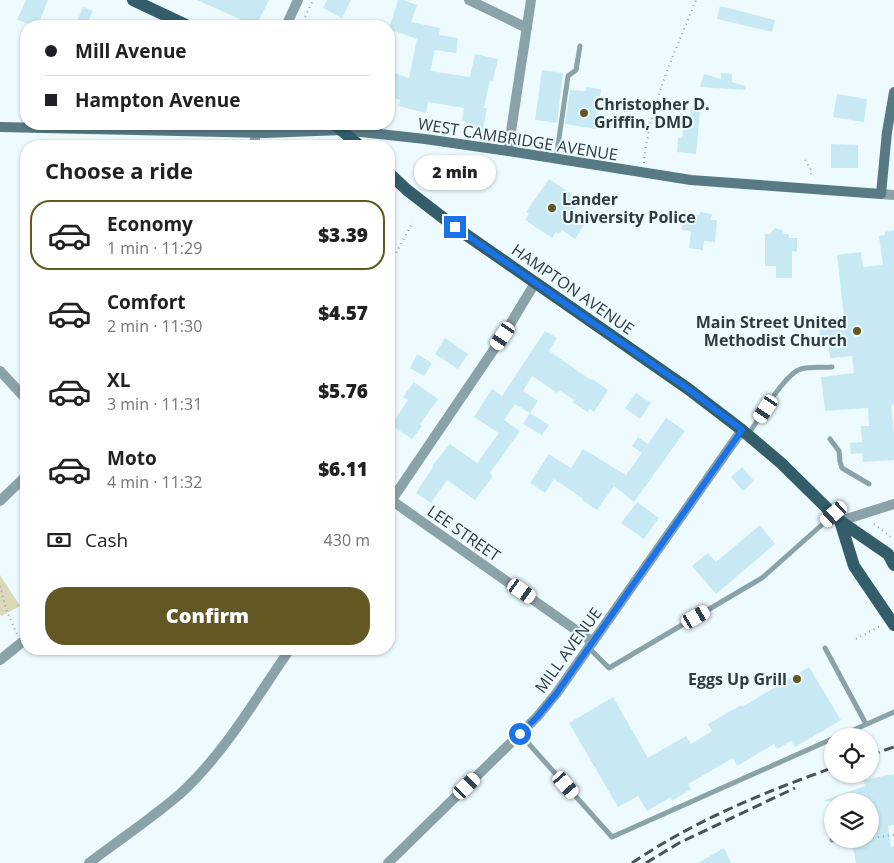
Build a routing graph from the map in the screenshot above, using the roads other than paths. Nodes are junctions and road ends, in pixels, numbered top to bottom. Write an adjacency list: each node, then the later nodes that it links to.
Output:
1 (132, 0): 5 (main road)
2 (298, 0): 6 (street)
3 (468, 0): 7 (street)
4 (531, 0): 7 (street)
5 (175, 20)
6 (289, 20)
7 (527, 28): 19 (street)
8 (580, 46): 20 (lane)
9 (894, 92): 22 (main road)
10 (0, 127): 11 (main road, WEST CAMBRIDGE AVENUE)
11 (20, 127)
12 (154, 130): 16 (main road, WEST CAMBRIDGE AVENUE)
13 (289, 130): 16 (main road, WEST CAMBRIDGE AVENUE)
14 (341, 130): 18 (main road)
15 (360, 130): 19 (main road, WEST CAMBRIDGE AVENUE)
16 (256, 132): 17 (street)
17 (255, 140)
18 (353, 140)
19 (508, 151): 20 (main road, WEST CAMBRIDGE AVENUE)
20 (556, 159): 22 (main road, WEST CAMBRIDGE AVENUE)
21 (395, 178): 24 (main road, HAMPTON AVENUE)
22 (881, 194): 23 (street)
23 (894, 195)
24 (535, 283): 28 (main road, HAMPTON AVENUE); 32 (street)
25 (832, 367): 28 (lane)
26 (0, 371): 27 (street)
27 (20, 393)
28 (745, 432): 36 (main road, HAMPTON AVENUE); 40 (street, MILL AVENUE)
29 (830, 439): 31 (lane)
30 (20, 482): 33 (street)
31 (869, 484)
32 (395, 495)
33 (0, 501)
34 (894, 504): 36 (street)
35 (395, 506): 40 (street, LEE STREET)
36 (837, 518): 37 (main road, HAMPTON AVENUE); 38 (main road); 40 (lane)
37 (894, 565)
38 (894, 625)
39 (20, 644): 43 (street)
40 (591, 645): 47 (street, MILL AVENUE)
41 (825, 648): 45 (lane)
42 (286, 655): 49 (street)
43 (0, 660)
44 (894, 712): 45 (lane)
45 (866, 724): 46 (lane)
46 (857, 728)
47 (520, 734): 48 (lane); 50 (street, MILL AVENUE)
48 (824, 744)
49 (89, 863)
50 (388, 863)

